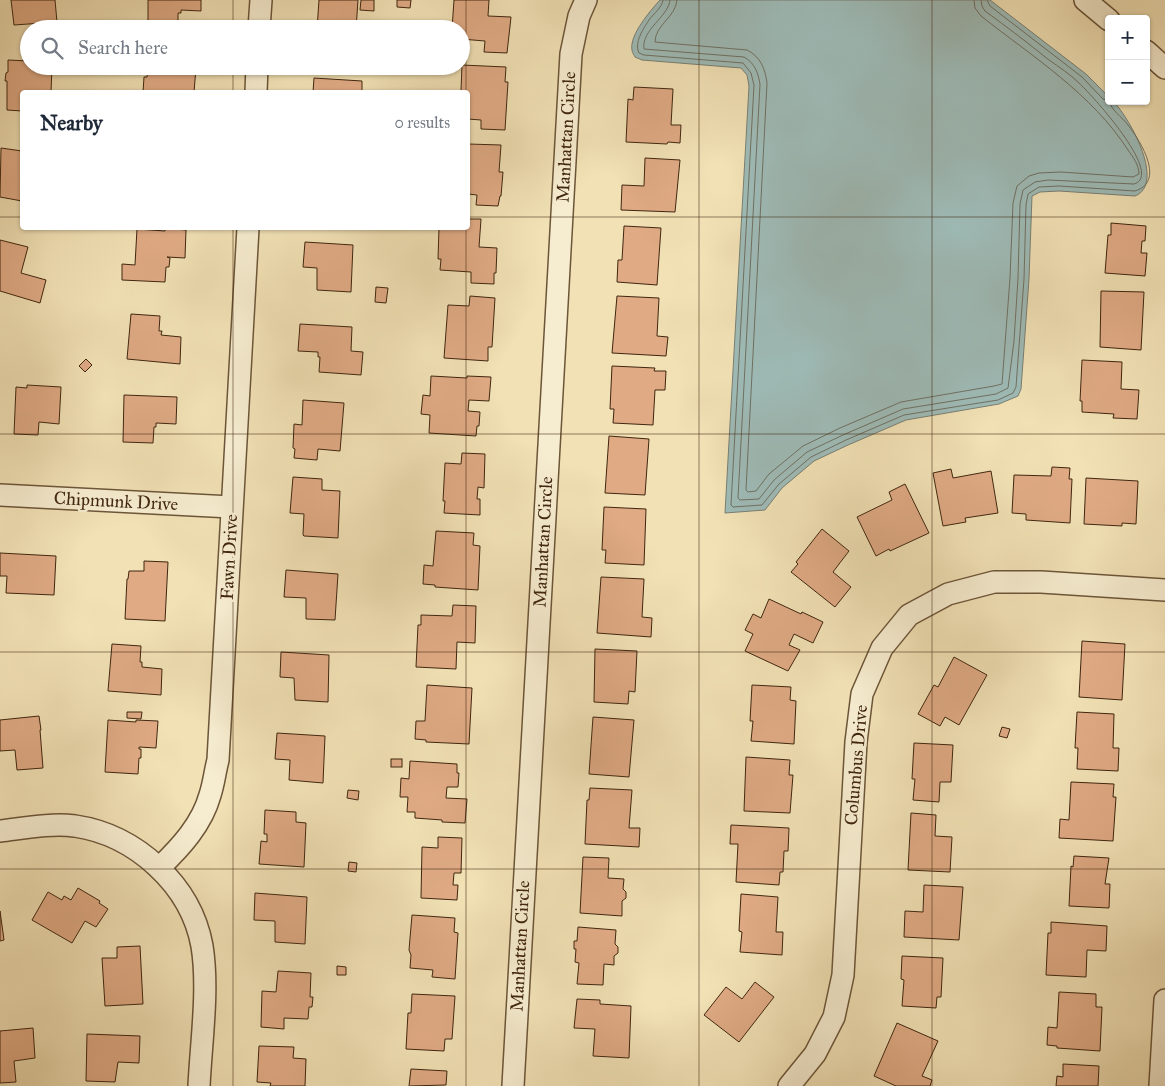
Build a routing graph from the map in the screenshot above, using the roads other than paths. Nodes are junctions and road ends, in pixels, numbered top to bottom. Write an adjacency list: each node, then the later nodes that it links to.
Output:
1 (261, 0): 5 (street)
2 (586, 0): 18 (street, Manhattan Circle)
3 (1085, 0): 4 (street)
4 (1105, 17)
5 (260, 20)
6 (1150, 55): 7 (street)
7 (1165, 68)
8 (257, 75): 9 (street)
9 (256, 90)
10 (248, 230): 12 (street, Fawn Drive)
11 (0, 495): 12 (street, Chipmunk Drive)
12 (231, 506): 15 (street, Fawn Drive)
13 (1165, 590): 19 (street, Columbus Drive)
14 (0, 830): 15 (street)
15 (159, 868): 17 (street)
16 (1165, 1000): 20 (street)
17 (198, 1086)
18 (513, 1086)
19 (789, 1086)
20 (1160, 1086)

